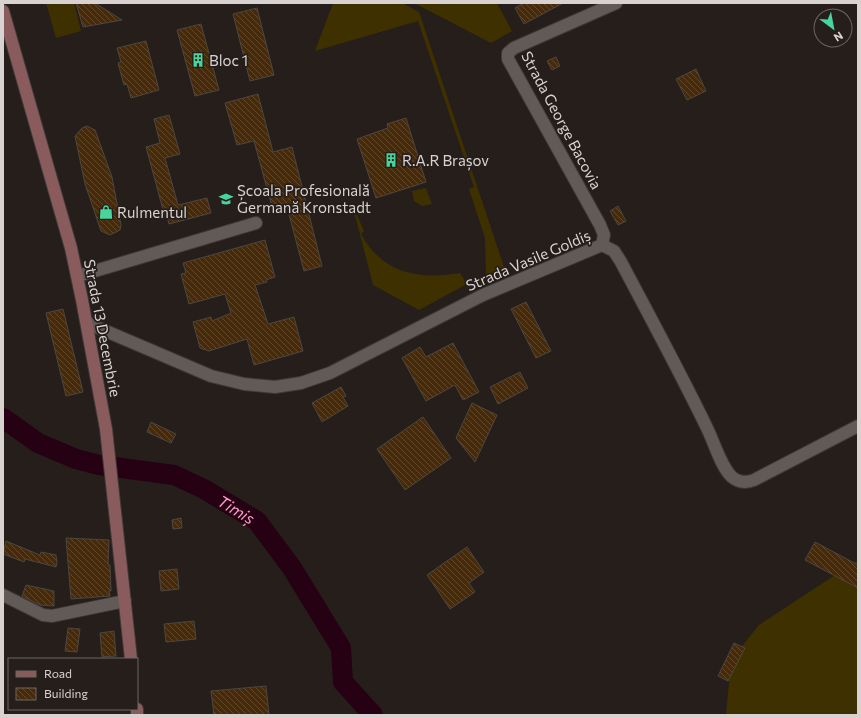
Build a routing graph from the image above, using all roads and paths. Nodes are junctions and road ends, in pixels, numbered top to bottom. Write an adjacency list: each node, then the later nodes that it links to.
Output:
1 (609, 5): 4 (street, Strada George Bacovia)
2 (3, 11): 5 (main road, Strada 13 Decembrie)
3 (256, 224): 5 (street)
4 (602, 245): 6 (street, Strada Vasile Goldiș); 7 (street, Strada Vasile Goldiș)
5 (78, 276): 6 (main road, Strada 13 Decembrie)
6 (87, 323): 9 (main road, Strada 13 Decembrie)
7 (858, 426)
8 (3, 595): 9 (street)
9 (125, 601): 10 (main road, Strada 13 Decembrie)
10 (131, 658)

